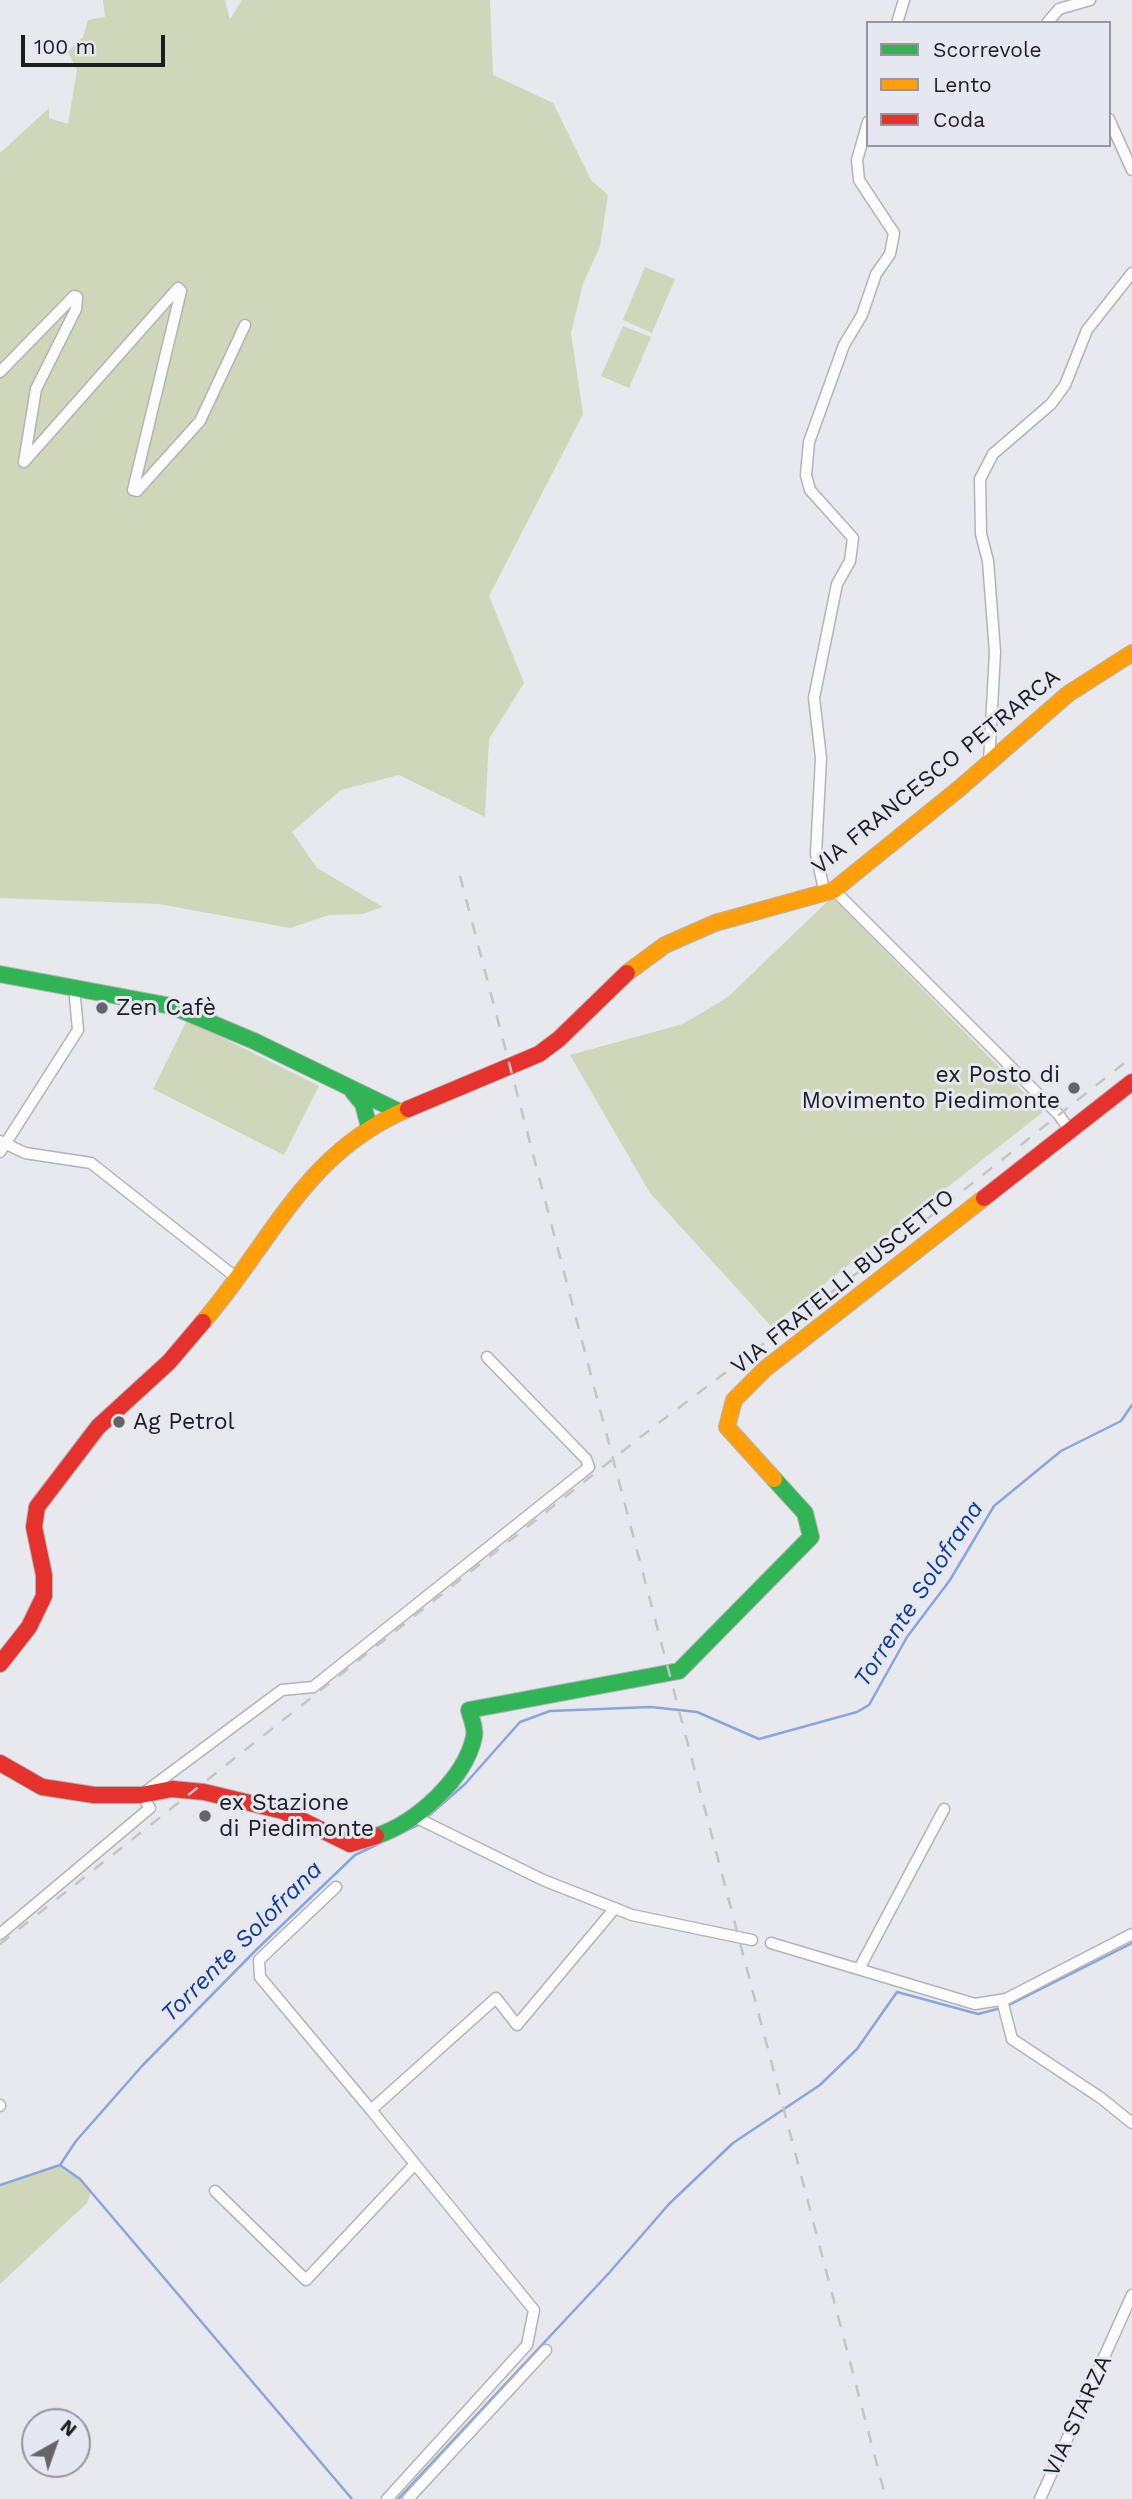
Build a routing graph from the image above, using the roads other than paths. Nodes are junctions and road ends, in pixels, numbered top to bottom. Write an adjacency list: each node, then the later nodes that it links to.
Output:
1 (904, 0): 3 (street)
2 (1090, 0): 4 (street)
3 (898, 21)
4 (1049, 21)
5 (1111, 123): 7 (street)
6 (866, 129): 13 (street)
7 (1132, 170)
8 (1132, 273): 12 (street)
9 (245, 325): 10 (street)
10 (0, 373)
11 (1132, 653): 12 (street, VIA FRANCESCO PETRARCA)
12 (989, 762): 13 (street, VIA FRANCESCO PETRARCA)
13 (829, 892): 18 (street, VIA FRANCESCO PETRARCA); 20 (street)
14 (0, 974): 15 (street)
15 (75, 987): 17 (street); 21 (street)
16 (1132, 1082): 20 (street, VIA FRATELLI BUSCETTO)
17 (353, 1092): 18 (street); 19 (street)
18 (400, 1112): 19 (street, VIA FRANCESCO PETRARCA)
19 (369, 1128): 22 (street, VIA FRANCESCO PETRARCA)
20 (1070, 1130): 28 (street, VIA FRATELLI BUSCETTO)
21 (2, 1146): 22 (street)
22 (238, 1279): 24 (street, VIA FRANCESCO PETRARCA)
23 (487, 1357): 26 (street)
24 (0, 1664)
25 (0, 1763): 26 (street, VIA FRATELLI BUSCETTO)
26 (141, 1795): 28 (street, VIA FRATELLI BUSCETTO); 31 (street)
27 (944, 1810): 35 (street)
28 (421, 1821): 30 (street)
29 (336, 1887): 37 (street)
30 (615, 1908): 33 (street); 37 (street)
31 (0, 1934)
32 (1132, 1934): 36 (street)
33 (752, 1940)
34 (771, 1943): 35 (street)
35 (859, 1969): 36 (street)
36 (1003, 2005): 38 (street)
37 (371, 2110): 39 (street)
38 (1132, 2123)
39 (415, 2164): 40 (street); 43 (street)
40 (215, 2191)
41 (1132, 2295): 45 (street, VIA STARZA)
42 (546, 2350): 44 (street)
43 (387, 2499)
44 (408, 2499)
45 (1040, 2499)

